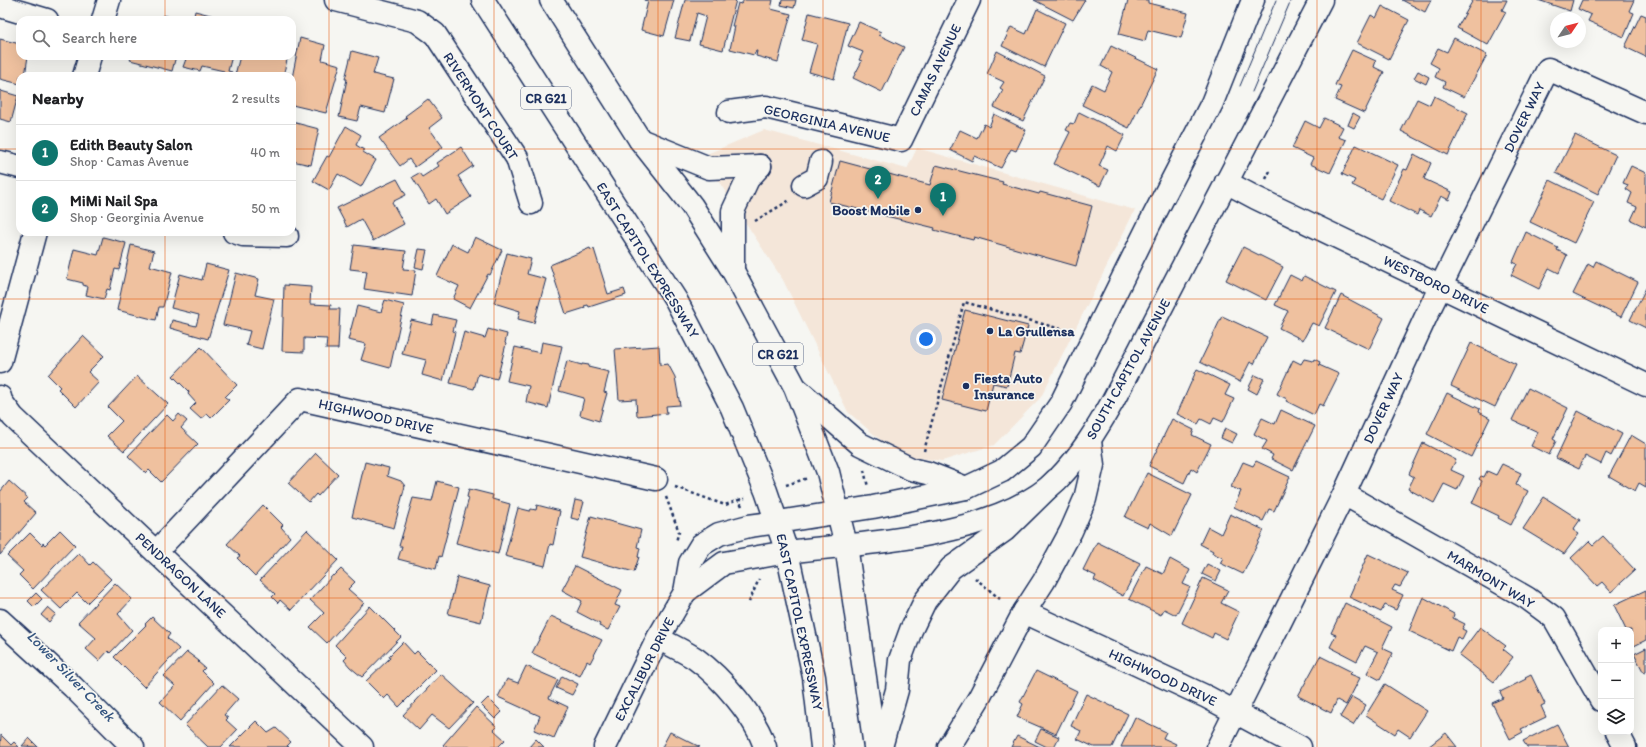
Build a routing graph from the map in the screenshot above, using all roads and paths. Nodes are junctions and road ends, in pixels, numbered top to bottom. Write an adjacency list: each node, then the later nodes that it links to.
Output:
1 (109, 0): 10 (main road)
2 (336, 0): 22 (main road, RIVERMONT COURT)
3 (484, 0): 40 (main road, EAST CAPITOL EXPRESSWAY / CR G21)
4 (551, 0): 15 (main road, CR G21)
5 (969, 0): 16 (main road, CAMAS AVENUE)
6 (1252, 0): 36 (main road)
7 (1321, 0): 20 (main road, SOUTH CAPITOL AVENUE)
8 (0, 6): 9 (main road)
9 (34, 16)
10 (104, 16)
11 (89, 60): 12 (main road)
12 (85, 72)
13 (729, 112): 16 (main road, GEORGINIA AVENUE)
14 (1646, 113): 26 (main road, DOVER WAY)
15 (640, 140): 25 (main road, CR G21); 25 (main road)
16 (901, 140)
17 (0, 162): 19 (main road)
18 (822, 162): 21 (main road)
19 (16, 167)
20 (1226, 182): 26 (main road, WESTBORO DRIVE); 32 (main road, SOUTH CAPITOL AVENUE)
21 (804, 185): 23 (path)
22 (531, 203)
23 (753, 222)
24 (33, 236): 28 (main road)
25 (733, 271): 30 (main road, CR G21)
26 (1441, 286): 29 (main road, WESTBORO DRIVE); 37 (main road, DOVER WAY)
27 (1068, 331): 33 (path)
28 (0, 362)
29 (1646, 385)
30 (795, 387): 36 (main road); 39 (main road, CR G21)
31 (0, 399): 43 (main road, PENDRAGON LANE)
32 (1090, 441): 35 (main road, SOUTH CAPITOL AVENUE); 48 (main road)
33 (924, 454)
34 (656, 479): 38 (path); 42 (path); 43 (main road, HIGHWOOD DRIVE)
35 (1056, 480): 41 (main road, SOUTH CAPITOL AVENUE); 60 (main road)
36 (966, 488): 39 (main road)
37 (1344, 494): 51 (main road, MARMONT WAY); 52 (main road, DOVER WAY)
38 (739, 500)
39 (837, 513): 40 (main road); 41 (main road, CR G21)
40 (778, 522): 44 (main road, EAST CAPITOL EXPRESSWAY / CR G21); 46 (main road, EXCALIBUR DRIVE)
41 (846, 545): 44 (main road, SOUTH CAPITOL AVENUE); 59 (main road, CR G21)
42 (674, 547)
43 (156, 552): 55 (main road, PENDRAGON LANE)
44 (787, 552): 46 (main road, EXCALIBUR DRIVE); 58 (main road, EAST CAPITOL EXPRESSWAY / CR G21)
45 (974, 577): 47 (path)
46 (685, 592): 50 (main road, EXCALIBUR DRIVE)
47 (1000, 599)
48 (1024, 612): 52 (main road, HIGHWOOD DRIVE); 61 (main road)
49 (0, 620): 54 (main road)
50 (658, 638): 56 (main road, EXCALIBUR DRIVE); 57 (main road)
51 (1600, 699)
52 (1235, 712): 62 (main road, DOVER WAY); 63 (main road, HIGHWOOD DRIVE)
53 (1619, 735): 64 (main road)
54 (133, 747)
55 (362, 747)
56 (605, 747)
57 (765, 747)
58 (822, 747)
59 (875, 747)
60 (881, 747)
61 (949, 747)
62 (1218, 747)
63 (1300, 747)
64 (1625, 747)

